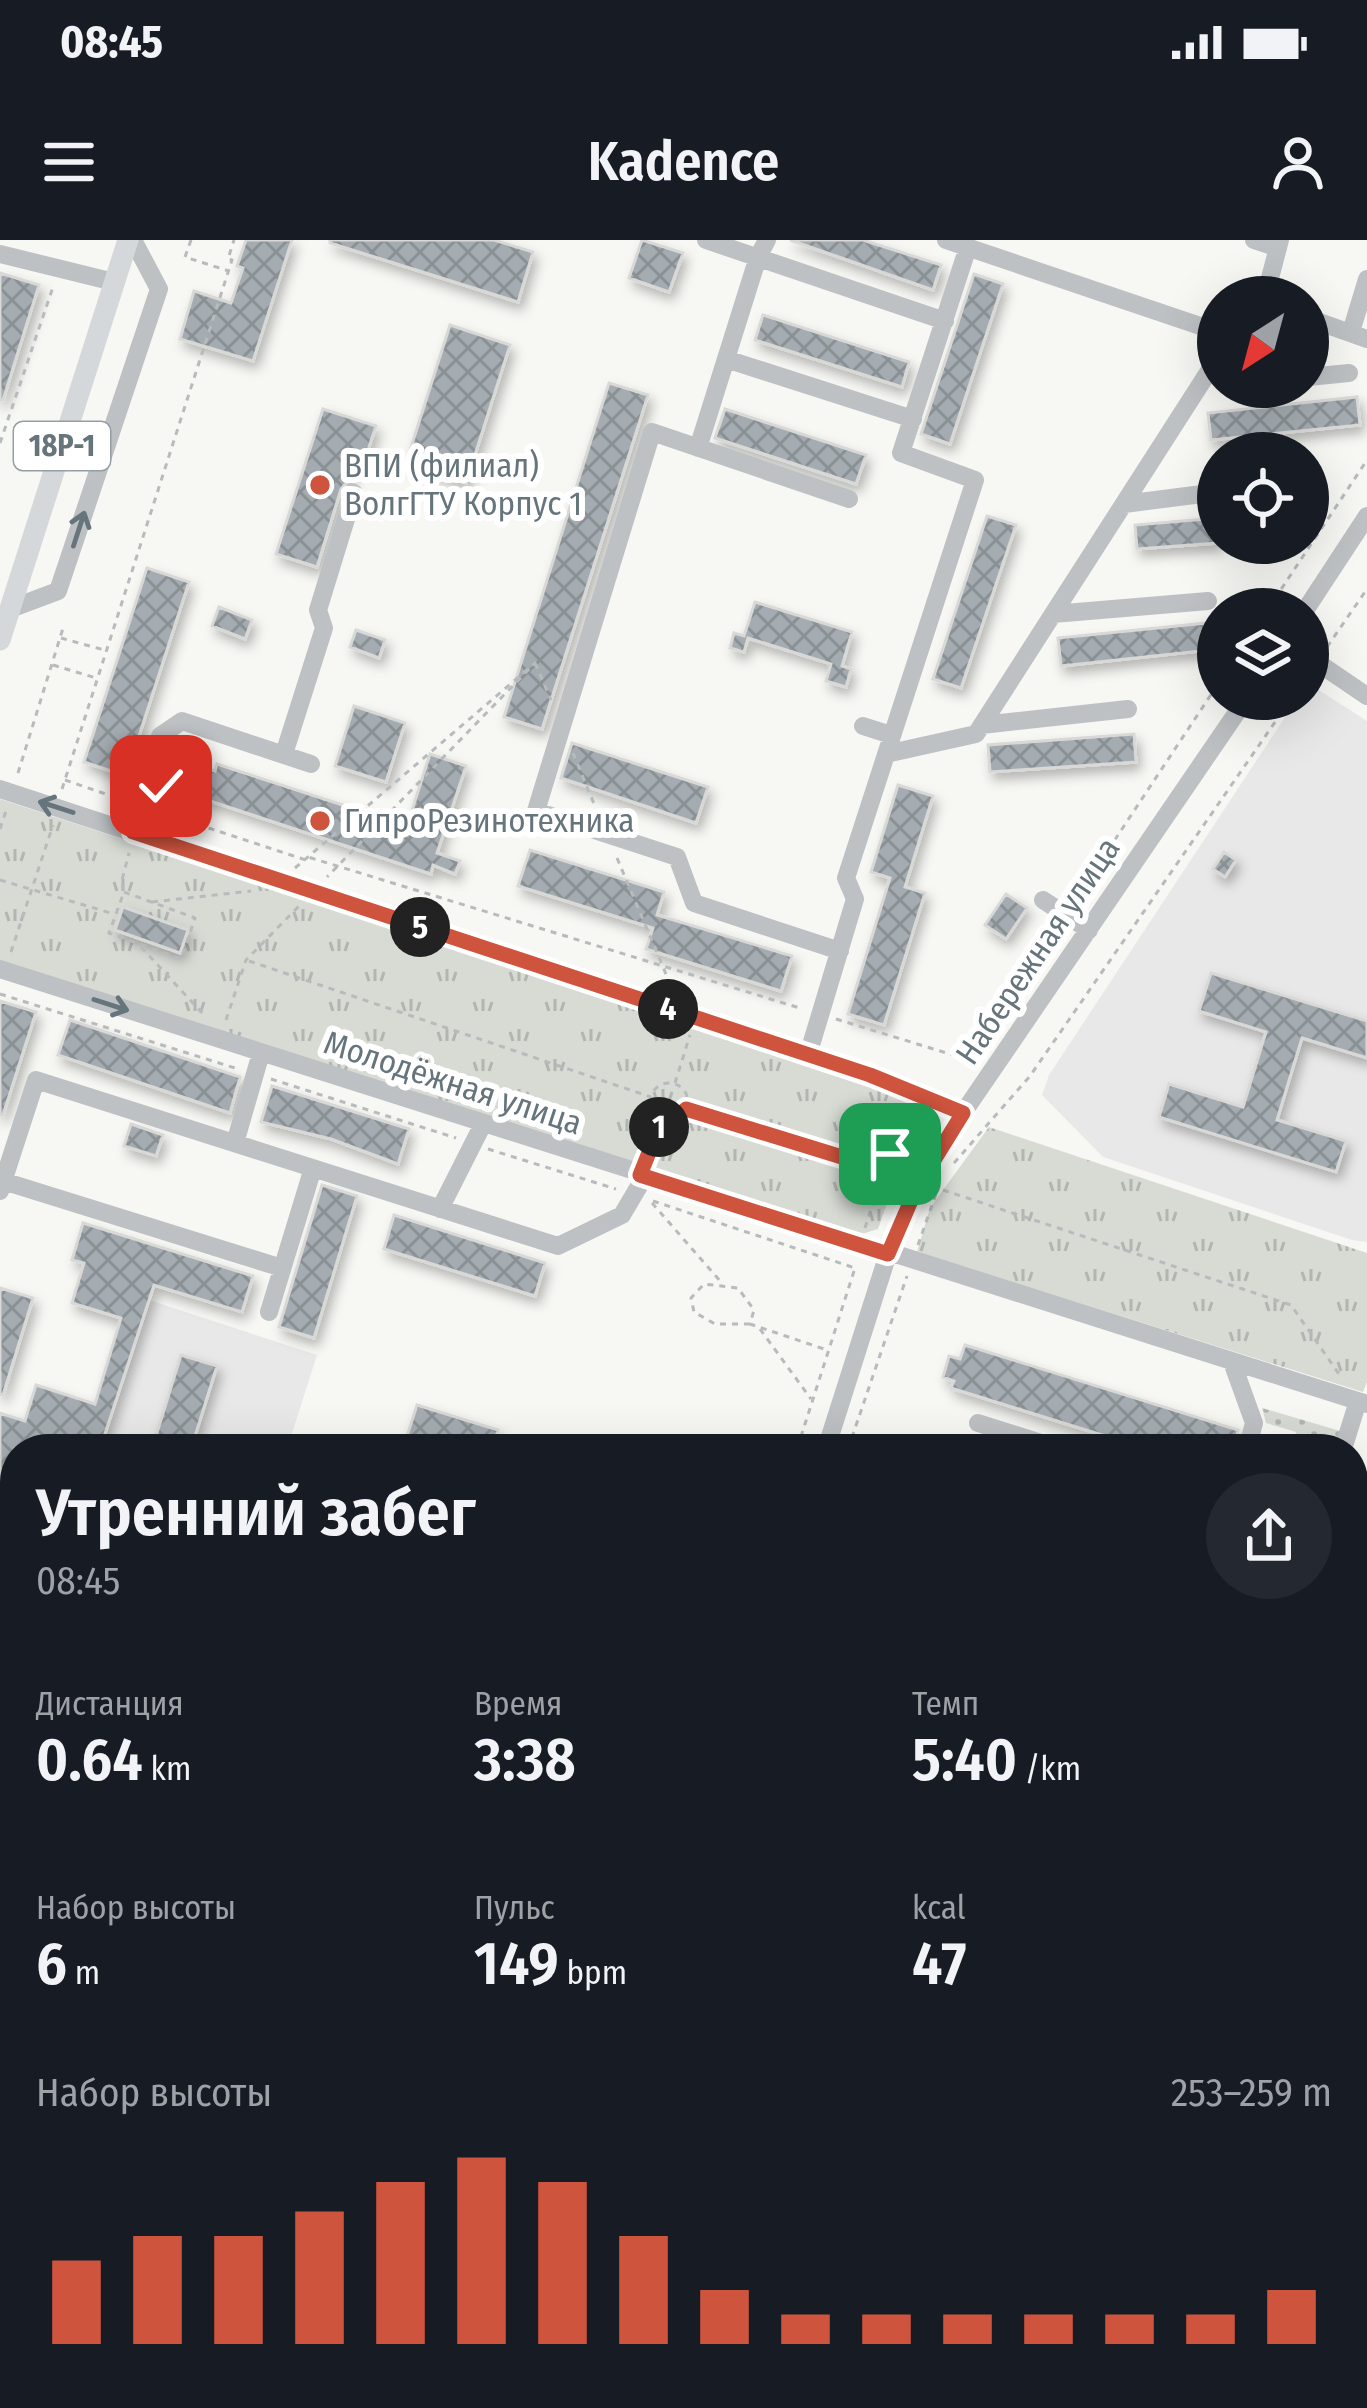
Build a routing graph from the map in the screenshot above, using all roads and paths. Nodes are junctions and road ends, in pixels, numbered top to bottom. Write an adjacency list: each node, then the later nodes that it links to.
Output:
1 (130, 240): 15 (main road, 18Р-1); 37 (street, one-way to 1)
2 (191, 240): 12 (path)
3 (235, 240): 12 (path)
4 (706, 240): 8 (street)
5 (946, 240): 9 (street)
6 (1254, 240): 7 (street)
7 (1279, 244): 13 (street)
8 (758, 246): 16 (street); 20 (street)
9 (968, 248): 16 (street); 17 (street)
10 (0, 254): 11 (street)
11 (60, 266): 15 (street); 25 (path)
12 (229, 271): 43 (path)
13 (1271, 276)
14 (1367, 279): 19 (street)
15 (114, 282): 37 (main road, 18Р-1)
16 (945, 321): 24 (street)
17 (1197, 325)
18 (1329, 325): 19 (street)
19 (1359, 335)
20 (726, 359): 24 (street); 26 (street)
21 (1349, 373): 22 (street)
22 (1329, 375)
23 (1197, 402): 31 (street)
24 (913, 418): 56 (street)
25 (0, 442)
26 (698, 448): 30 (street); 82 (street)
27 (1367, 460): 33 (path)
28 (355, 493): 58 (street)
29 (1197, 495): 31 (street)
30 (849, 499)
31 (1124, 504): 38 (street)
32 (1367, 517): 34 (street)
33 (1282, 588)
34 (1320, 588)
35 (1367, 589): 40 (path)
36 (1197, 602): 38 (street)
37 (10, 609): 42 (main road, 18Р-1)
38 (1053, 614): 54 (street)
39 (64, 626): 41 (path)
40 (1329, 637)
41 (60, 638): 43 (path); 45 (path)
42 (0, 640)
43 (106, 650): 47 (path)
44 (535, 663): 49 (path); 69 (path); 70 (path)
45 (52, 665): 47 (path); 60 (path)
46 (1329, 670): 48 (street)
47 (98, 679): 61 (path)
48 (1367, 696)
49 (554, 706)
50 (1128, 709): 54 (street)
51 (1197, 716): 78 (path)
52 (1232, 720): 80 (street, Набережная улица)
53 (1276, 720): 106 (path)
54 (982, 725): 56 (street)
55 (863, 726): 56 (street)
56 (888, 744): 82 (street)
57 (572, 750): 65 (path)
58 (284, 754): 59 (street); 64 (street)
59 (311, 764)
60 (17, 776)
61 (65, 780): 63 (path); 64 (path)
62 (0, 789): 67 (street, one-way to 62)
63 (61, 795)
64 (142, 807): 67 (street); 87 (path)
65 (599, 815)
66 (55, 817): 72 (path)
67 (133, 837): 74 (path); 92 (street)
68 (617, 858): 86 (path)
69 (290, 873)
70 (327, 877)
71 (0, 880): 72 (path)
72 (34, 890): 79 (path); 84 (path)
73 (252, 891): 77 (path)
74 (124, 892): 77 (path); 79 (path)
75 (310, 894): 83 (path)
76 (1043, 900): 78 (street)
77 (152, 902): 81 (path)
78 (1065, 914): 80 (street); 87 (path)
79 (116, 915): 81 (path)
80 (1088, 930): 98 (street, Набережная улица)
81 (138, 944): 88 (path)
82 (840, 951): 87 (street)
83 (246, 959): 89 (path); 95 (path)
84 (3, 967): 91 (street, Молодёжная улица, one-way to 91)
85 (0, 994): 93 (path)
86 (681, 1010)
87 (820, 1014): 92 (street)
88 (208, 1018)
89 (225, 1024)
90 (691, 1032): 94 (path)
91 (261, 1053): 93 (street); 100 (street, Молодёжная улица)
92 (808, 1054): 98 (street)
93 (257, 1075): 101 (street); 102 (path)
94 (675, 1084): 95 (path); 97 (path)
95 (651, 1096): 99 (path)
96 (907, 1102): 104 (path)
97 (686, 1109): 99 (path); 104 (path)
98 (963, 1113): 111 (street, Набережная улица)
99 (662, 1120): 105 (path)
100 (483, 1124): 102 (street); 105 (street, Молодёжная улица)
101 (235, 1143): 103 (street); 107 (street)
102 (473, 1144): 108 (path); 109 (street)
103 (313, 1168): 109 (street); 113 (street)
104 (884, 1170): 110 (path)
105 (643, 1176): 108 (street); 111 (street, Молодёжная улица)
106 (942, 1178)
107 (2, 1186): 113 (street)
108 (634, 1195): 109 (street)
109 (440, 1209)
110 (863, 1234)
111 (888, 1254): 112 (street, Молодёжная улица); 124 (street, Набережная улица)
112 (912, 1262): 119 (street, Молодёжная улица); 120 (path); 125 (path)
113 (282, 1268): 115 (street)
114 (722, 1283): 116 (path); 116 (path); 118 (path)
115 (269, 1312)
116 (750, 1324): 117 (path)
117 (759, 1327): 118 (path); 121 (path)
118 (829, 1350): 121 (path)
119 (1232, 1362): 120 (street, Молодёжная улица); 127 (street)
120 (1358, 1398): 128 (street)
121 (813, 1401): 123 (path)
122 (978, 1423): 126 (street)
123 (802, 1434)
124 (831, 1434)
125 (853, 1434)
126 (1013, 1434)
127 (1251, 1434)
128 (1347, 1434)

